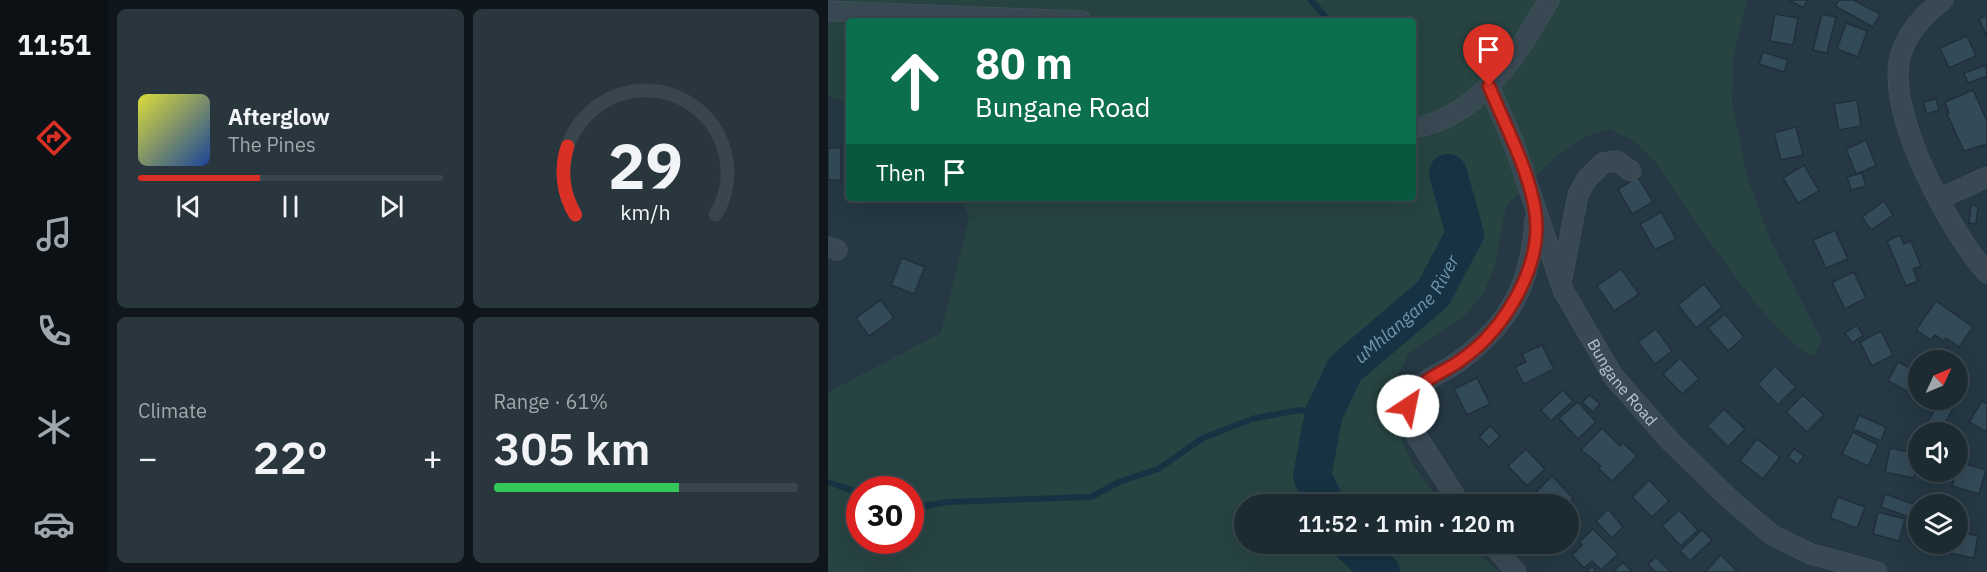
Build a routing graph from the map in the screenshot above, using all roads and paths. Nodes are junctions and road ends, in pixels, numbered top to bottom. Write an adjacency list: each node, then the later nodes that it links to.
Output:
1 (1549, 0): 5 (street)
2 (1943, 0): 9 (street)
3 (828, 11): 4 (street)
4 (1006, 18)
5 (1489, 86): 6 (street); 10 (street, Bungane Road)
6 (1416, 127)
7 (1631, 171): 12 (street)
8 (1987, 177): 9 (street)
9 (1939, 199): 11 (street)
10 (1535, 212): 12 (street, Bungane Road); 13 (street)
11 (1987, 273)
12 (1561, 283): 16 (street, Bungane Road)
13 (1454, 494)
14 (1500, 554): 15 (street)
15 (1516, 572)
16 (1877, 572)

